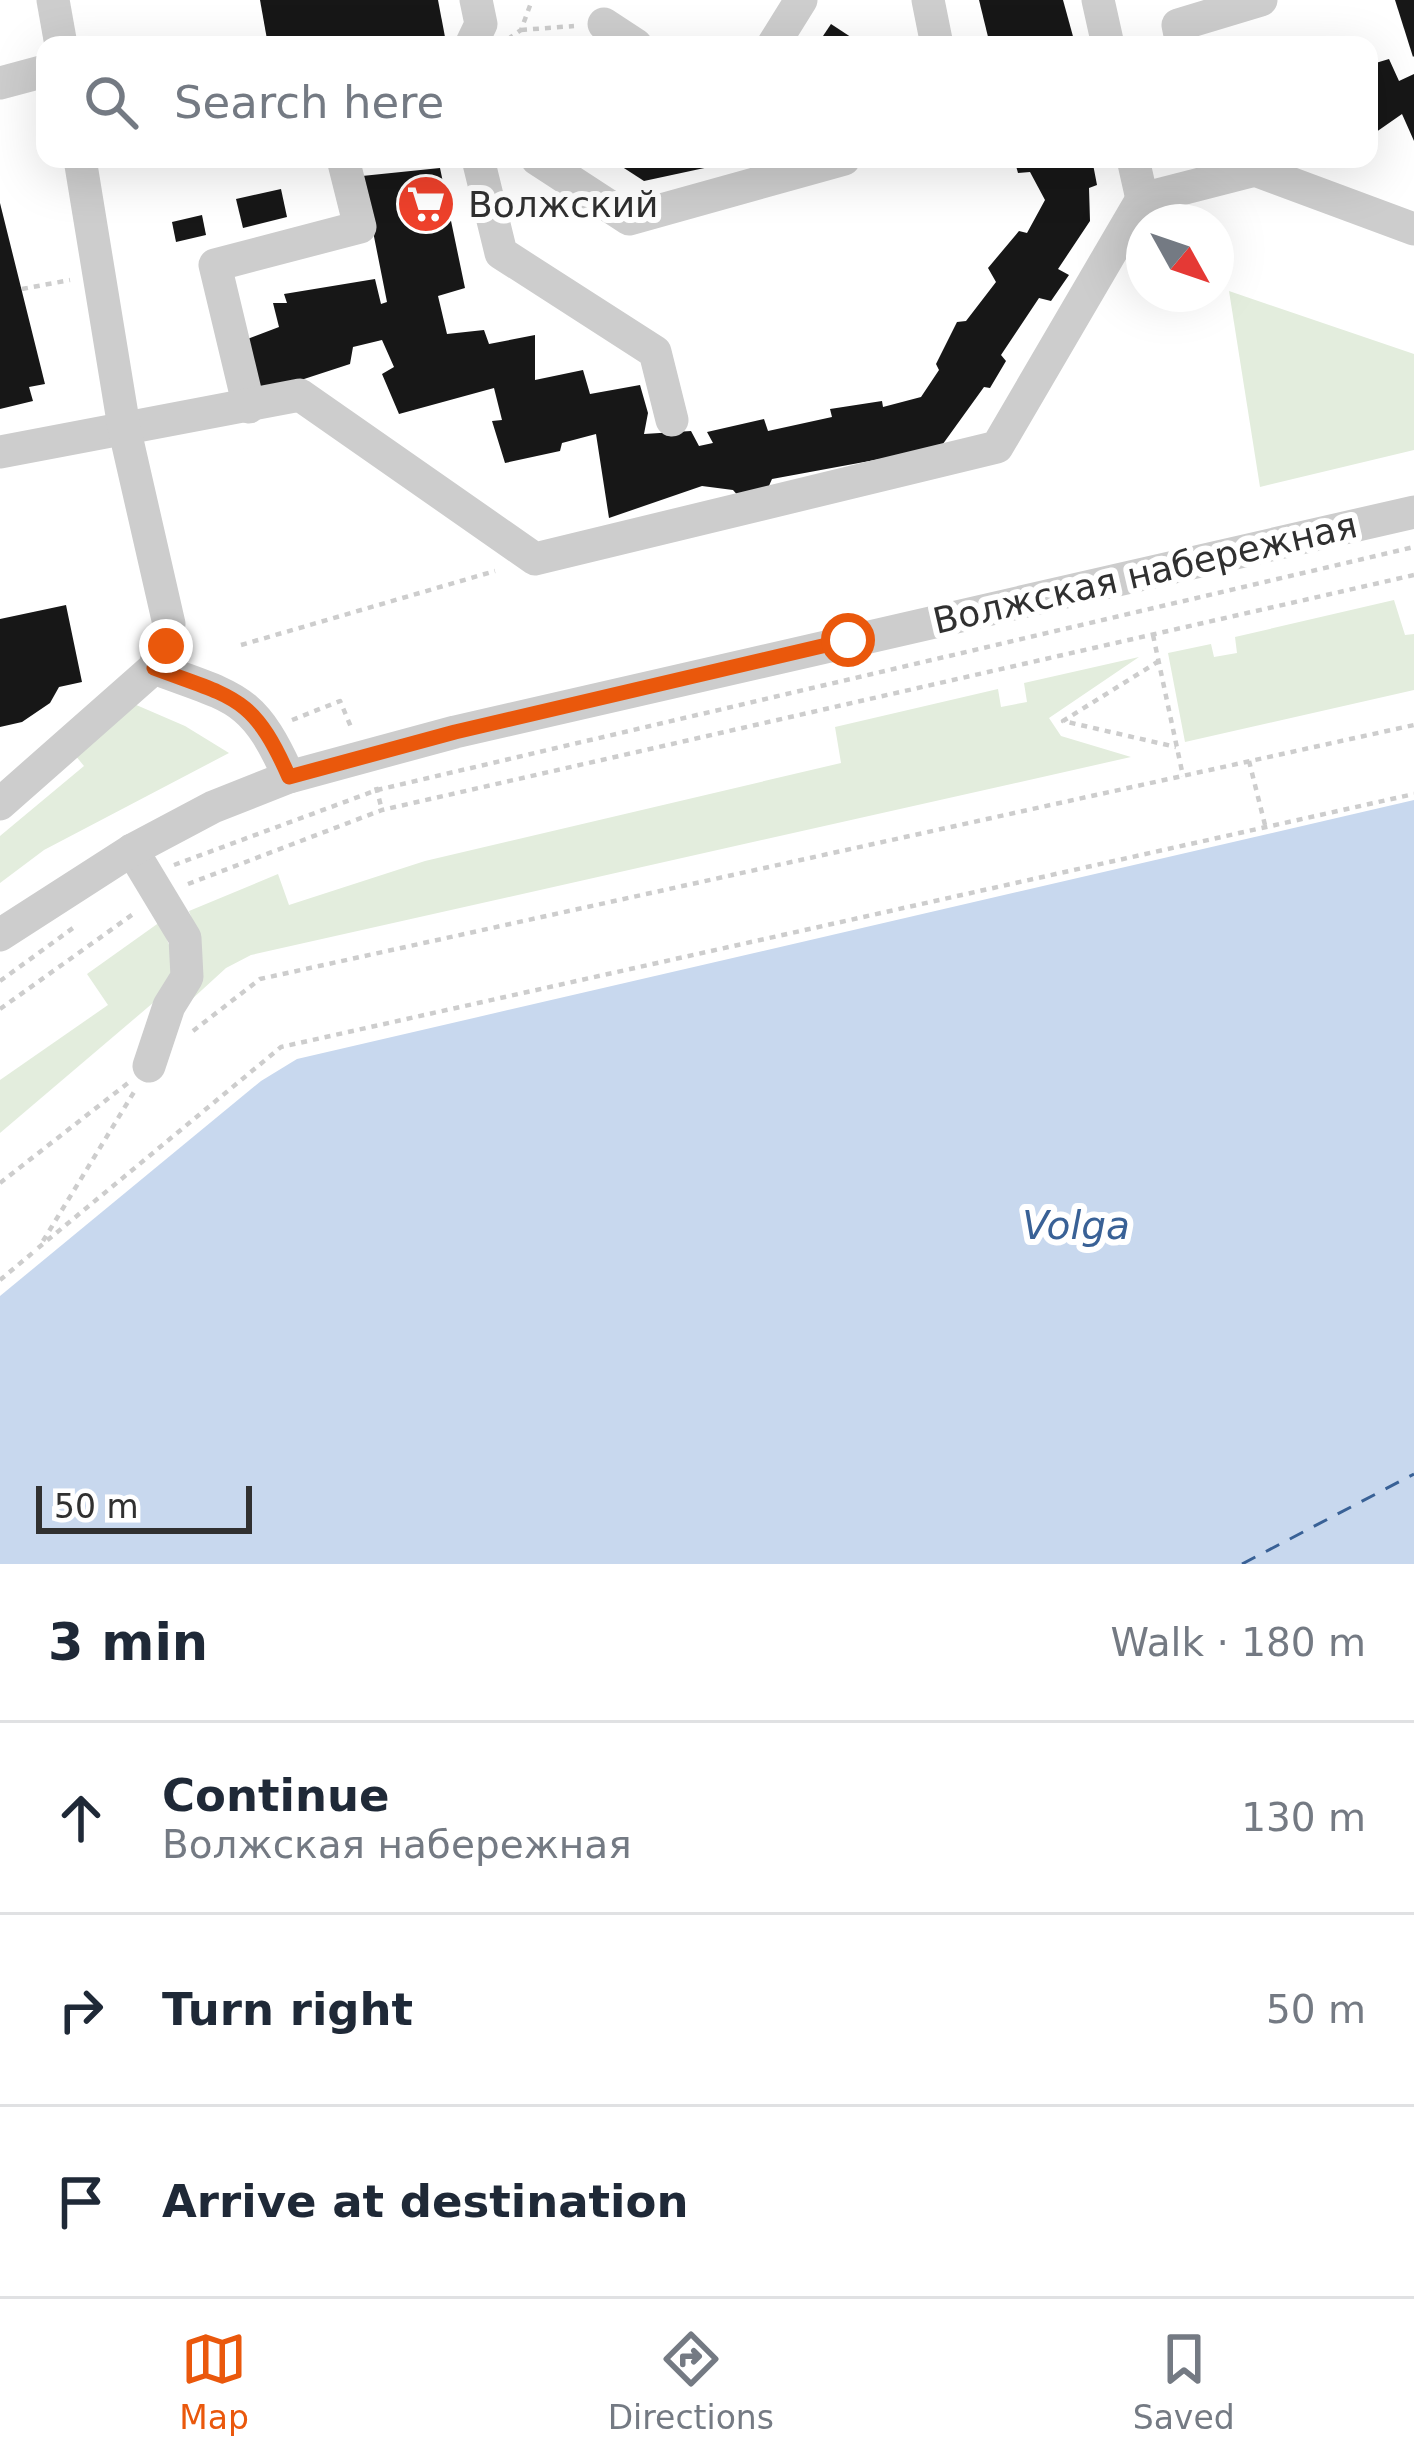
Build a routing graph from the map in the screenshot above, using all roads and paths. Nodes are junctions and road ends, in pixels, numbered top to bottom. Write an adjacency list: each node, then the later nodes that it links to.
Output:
1 (53, 0): 10 (street)
2 (476, 0): 11 (street)
3 (532, 0): 9 (path)
4 (801, 0): 14 (street)
5 (928, 0): 15 (street)
6 (1097, 0): 16 (street)
7 (1261, 0): 17 (street)
8 (604, 23): 9 (path); 13 (street)
9 (521, 30): 12 (path)
10 (60, 36)
11 (475, 36)
12 (512, 36)
13 (623, 36)
14 (779, 36)
15 (935, 36)
16 (1106, 36)
17 (1180, 36)
18 (36, 73): 19 (street)
19 (0, 83)
20 (81, 168): 33 (street)
21 (345, 168): 31 (street)
22 (480, 168): 32 (street)
23 (550, 168): 24 (street)
24 (812, 168)
25 (1135, 168): 27 (street)
26 (1210, 170): 27 (street); 28 (street)
27 (1142, 199): 37 (street)
28 (1414, 230)
29 (77, 279): 30 (path)
30 (22, 289)
31 (249, 407): 33 (street); 37 (street)
32 (672, 420)
33 (124, 427): 34 (street); 42 (street)
34 (0, 452)
35 (1414, 512): 47 (street, Волжская набережная)
36 (1414, 547): 51 (path)
37 (535, 559): 40 (path)
38 (1414, 575): 39 (path)
39 (1153, 635): 41 (path); 51 (path)
40 (241, 645)
41 (1159, 662): 44 (path); 44 (path)
42 (154, 668): 47 (street); 49 (street)
43 (1414, 725): 45 (path)
44 (1176, 747): 46 (path)
45 (1249, 761): 46 (path); 50 (path)
46 (1184, 776): 56 (path)
47 (289, 777): 51 (street, Волжская набережная)
48 (1414, 794): 50 (path)
49 (0, 804)
50 (1266, 830): 58 (path)
51 (146, 873): 53 (street, Волжская набережная); 55 (path); 56 (street)
52 (74, 927): 54 (path)
53 (0, 935)
54 (0, 981)
55 (0, 1010)
56 (149, 1066): 57 (path); 58 (path)
57 (0, 1183)
58 (38, 1248): 59 (path)
59 (0, 1280)

